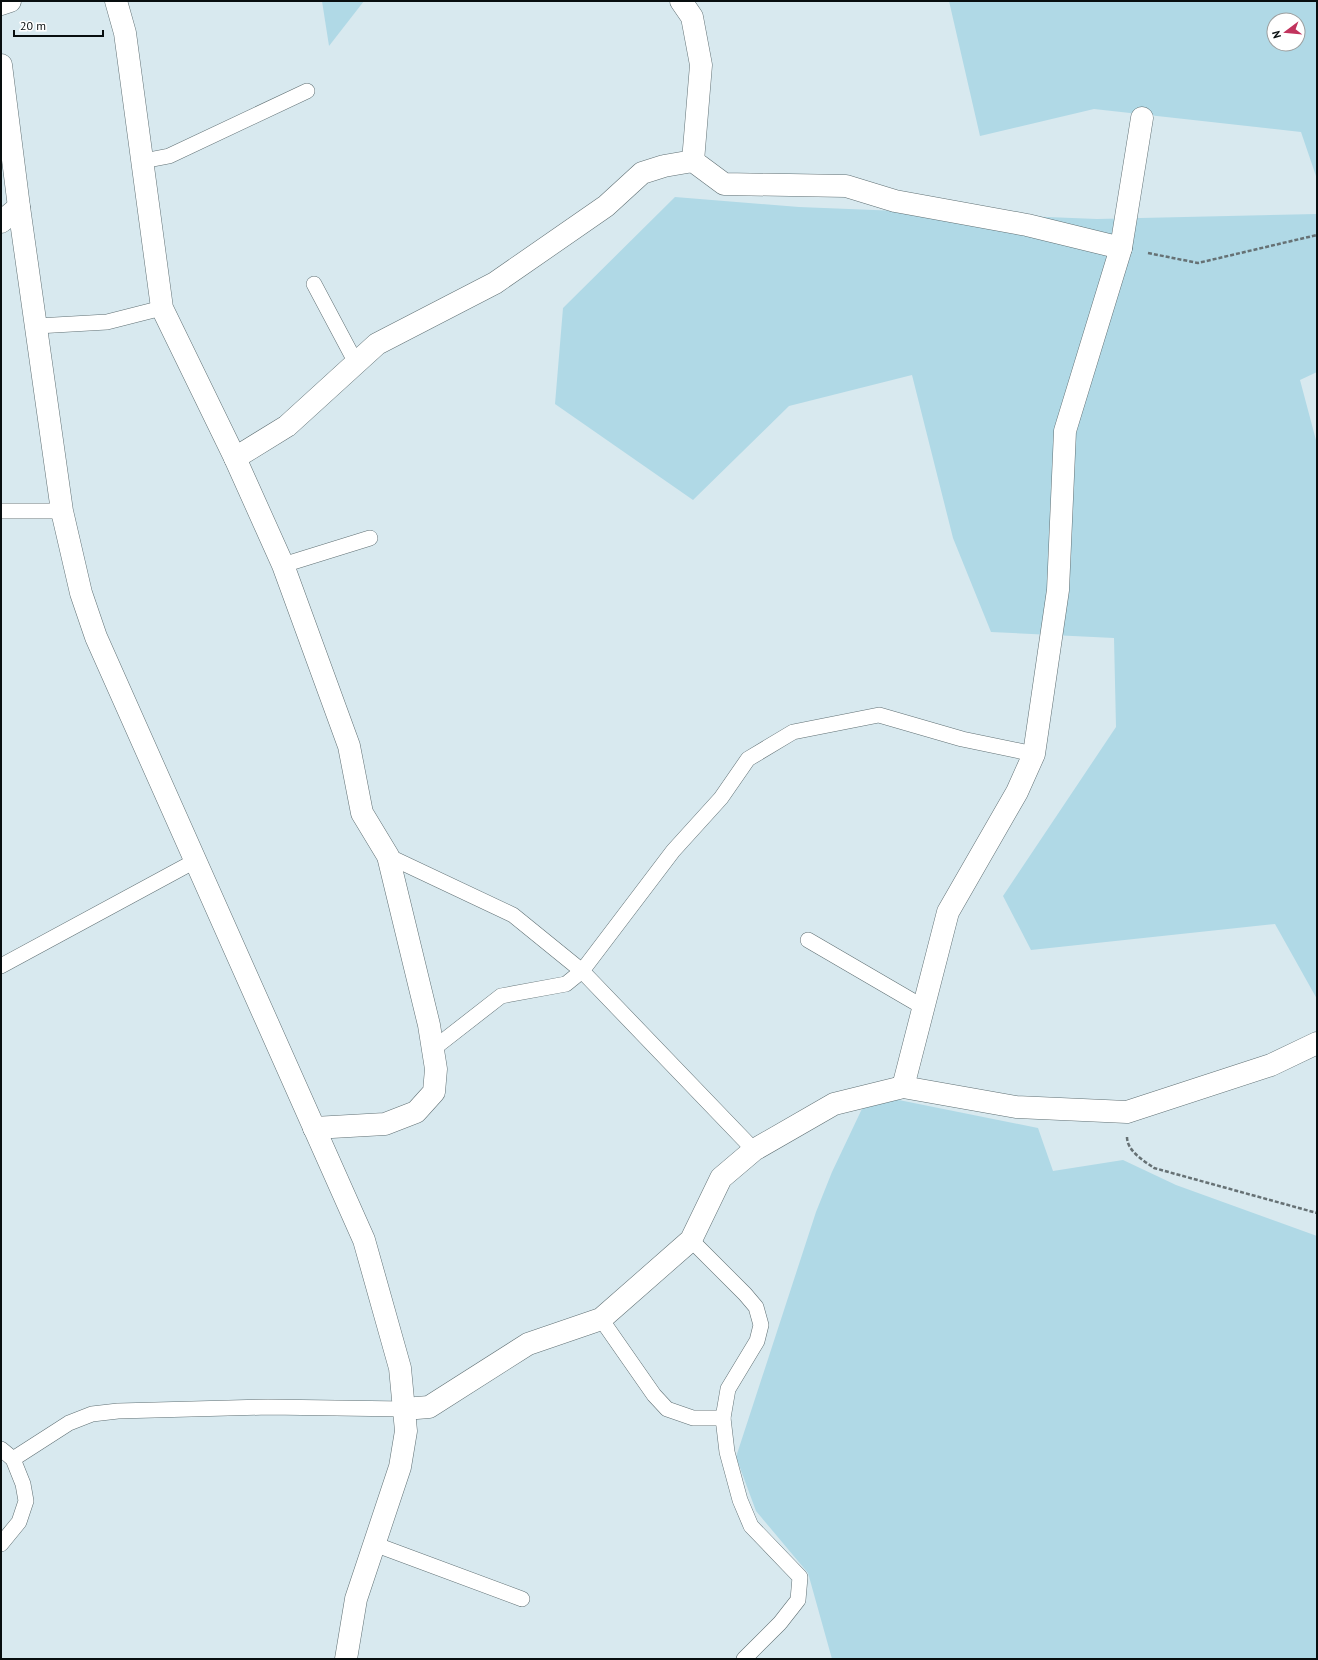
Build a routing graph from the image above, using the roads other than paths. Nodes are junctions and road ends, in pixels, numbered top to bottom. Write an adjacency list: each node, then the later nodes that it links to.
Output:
1 (10, 1): 4 (street)
2 (116, 1): 8 (street)
3 (681, 1): 9 (street)
4 (1, 4)
5 (1, 65): 10 (street)
6 (307, 91): 8 (lane)
7 (1142, 118): 12 (street)
8 (143, 161): 14 (street)
9 (693, 161): 12 (street); 16 (street)
10 (19, 207): 11 (street); 15 (street)
11 (1, 222)
12 (1121, 248): 22 (street)
13 (314, 284): 16 (lane)
14 (162, 308): 15 (lane); 17 (street)
15 (37, 326): 19 (street)
16 (356, 363): 17 (street)
17 (235, 458): 21 (street)
18 (1, 511): 19 (lane)
19 (62, 511): 24 (street)
20 (370, 538): 21 (lane)
21 (283, 565): 23 (street)
22 (1034, 754): 27 (lane); 28 (street)
23 (388, 856): 27 (lane); 30 (street)
24 (195, 861): 26 (lane); 32 (street)
25 (808, 940): 28 (lane)
26 (1, 966)
27 (582, 971): 30 (lane); 33 (lane)
28 (923, 1007): 31 (street)
29 (1317, 1043): 31 (street)
30 (433, 1049): 32 (street)
31 (903, 1087): 33 (street)
32 (314, 1128): 36 (street)
33 (754, 1150): 34 (street)
34 (691, 1240): 35 (street); 37 (lane)
35 (600, 1319): 36 (street); 37 (lane)
36 (404, 1409): 39 (lane); 41 (street)
37 (723, 1418): 44 (lane)
38 (1, 1449): 39 (lane)
39 (13, 1459): 40 (lane)
40 (1, 1544)
41 (374, 1544): 42 (lane); 43 (street)
42 (522, 1599)
43 (346, 1659)
44 (744, 1659)

